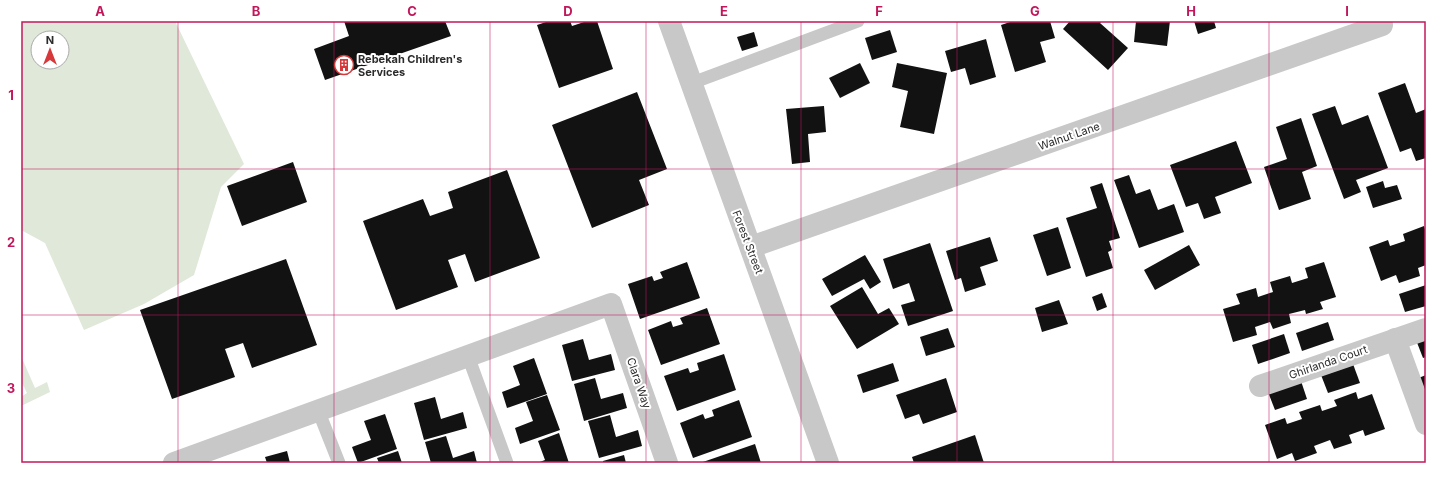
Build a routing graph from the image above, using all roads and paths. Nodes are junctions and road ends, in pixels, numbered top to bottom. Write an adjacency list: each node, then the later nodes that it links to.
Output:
1 (669, 21): 4 (street, Forest Street)
2 (858, 21): 4 (lane)
3 (1380, 21): 5 (street, Walnut Lane)
4 (692, 83): 5 (street, Forest Street)
5 (751, 247): 16 (street, Forest Street)
6 (1426, 329): 7 (street, Ghirlanda Court)
7 (1395, 339): 9 (street, Ghirlanda Court); 11 (street)
8 (468, 356): 10 (street); 14 (lane); 15 (street, Clara Way)
9 (1260, 386)
10 (318, 410): 12 (street); 13 (lane)
11 (1426, 424)
12 (174, 463)
13 (340, 463)
14 (506, 463)
15 (667, 463)
16 (828, 463)

